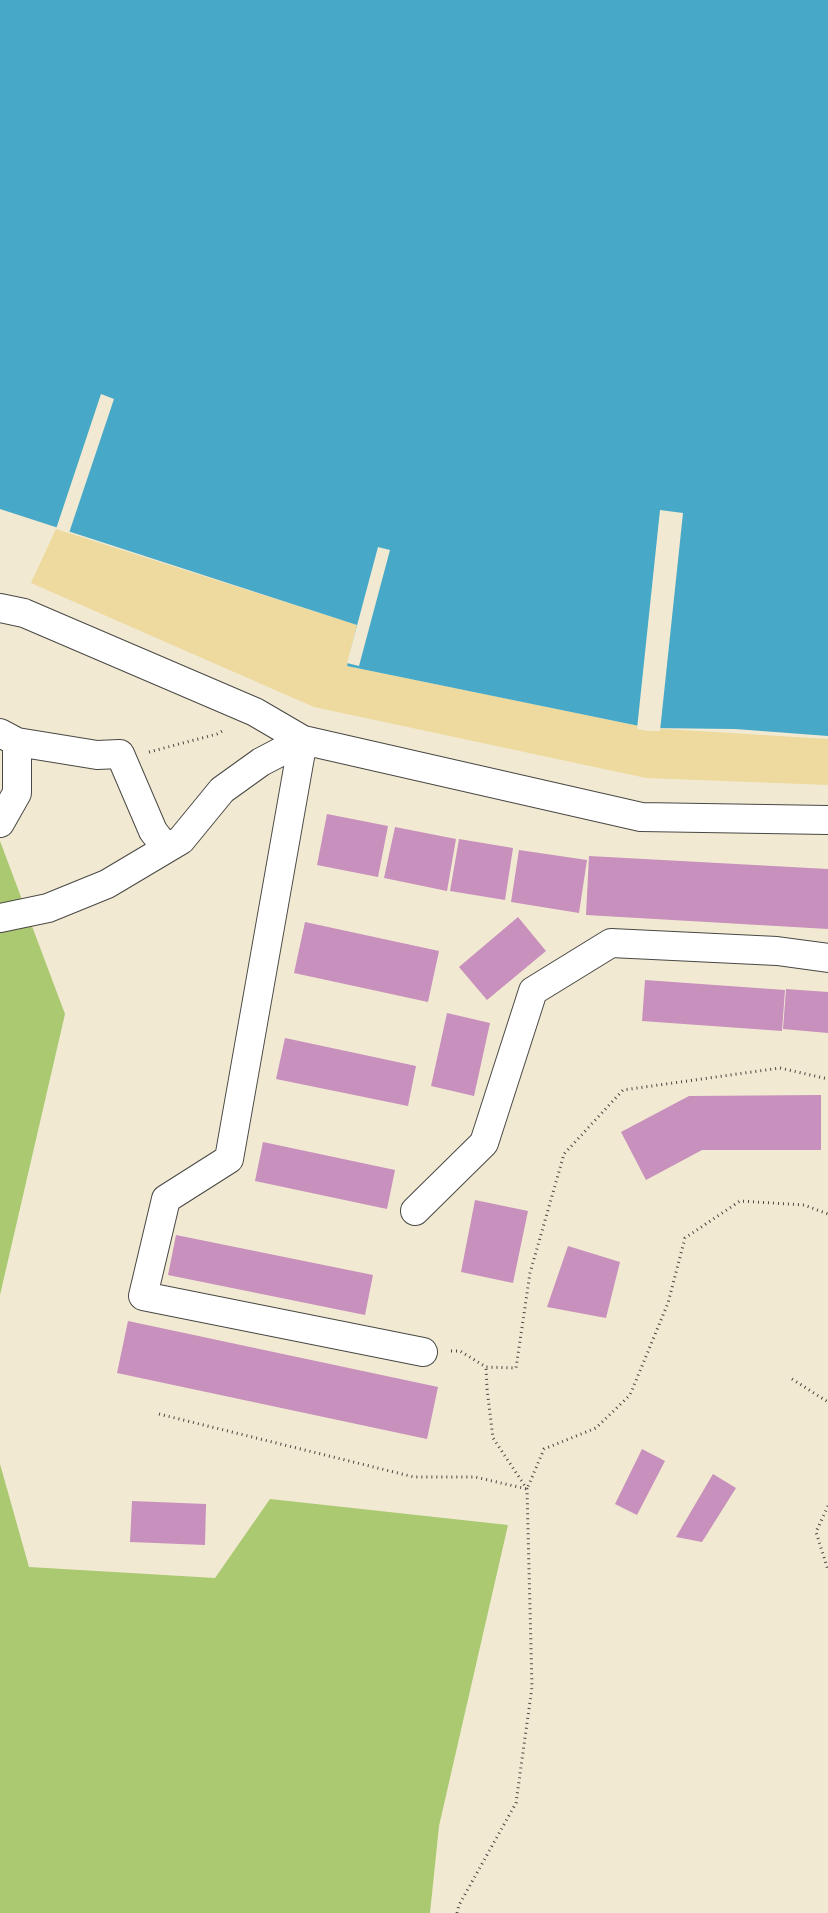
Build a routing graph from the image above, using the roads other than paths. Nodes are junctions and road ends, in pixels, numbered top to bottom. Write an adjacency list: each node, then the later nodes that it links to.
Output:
1 (0, 608): 3 (street)
2 (8, 738): 5 (street); 6 (street)
3 (303, 740): 4 (street); 6 (street); 10 (street)
4 (828, 820)
5 (0, 823)
6 (166, 848): 7 (street)
7 (0, 918)
8 (828, 958): 9 (street)
9 (415, 1211)
10 (423, 1352)

